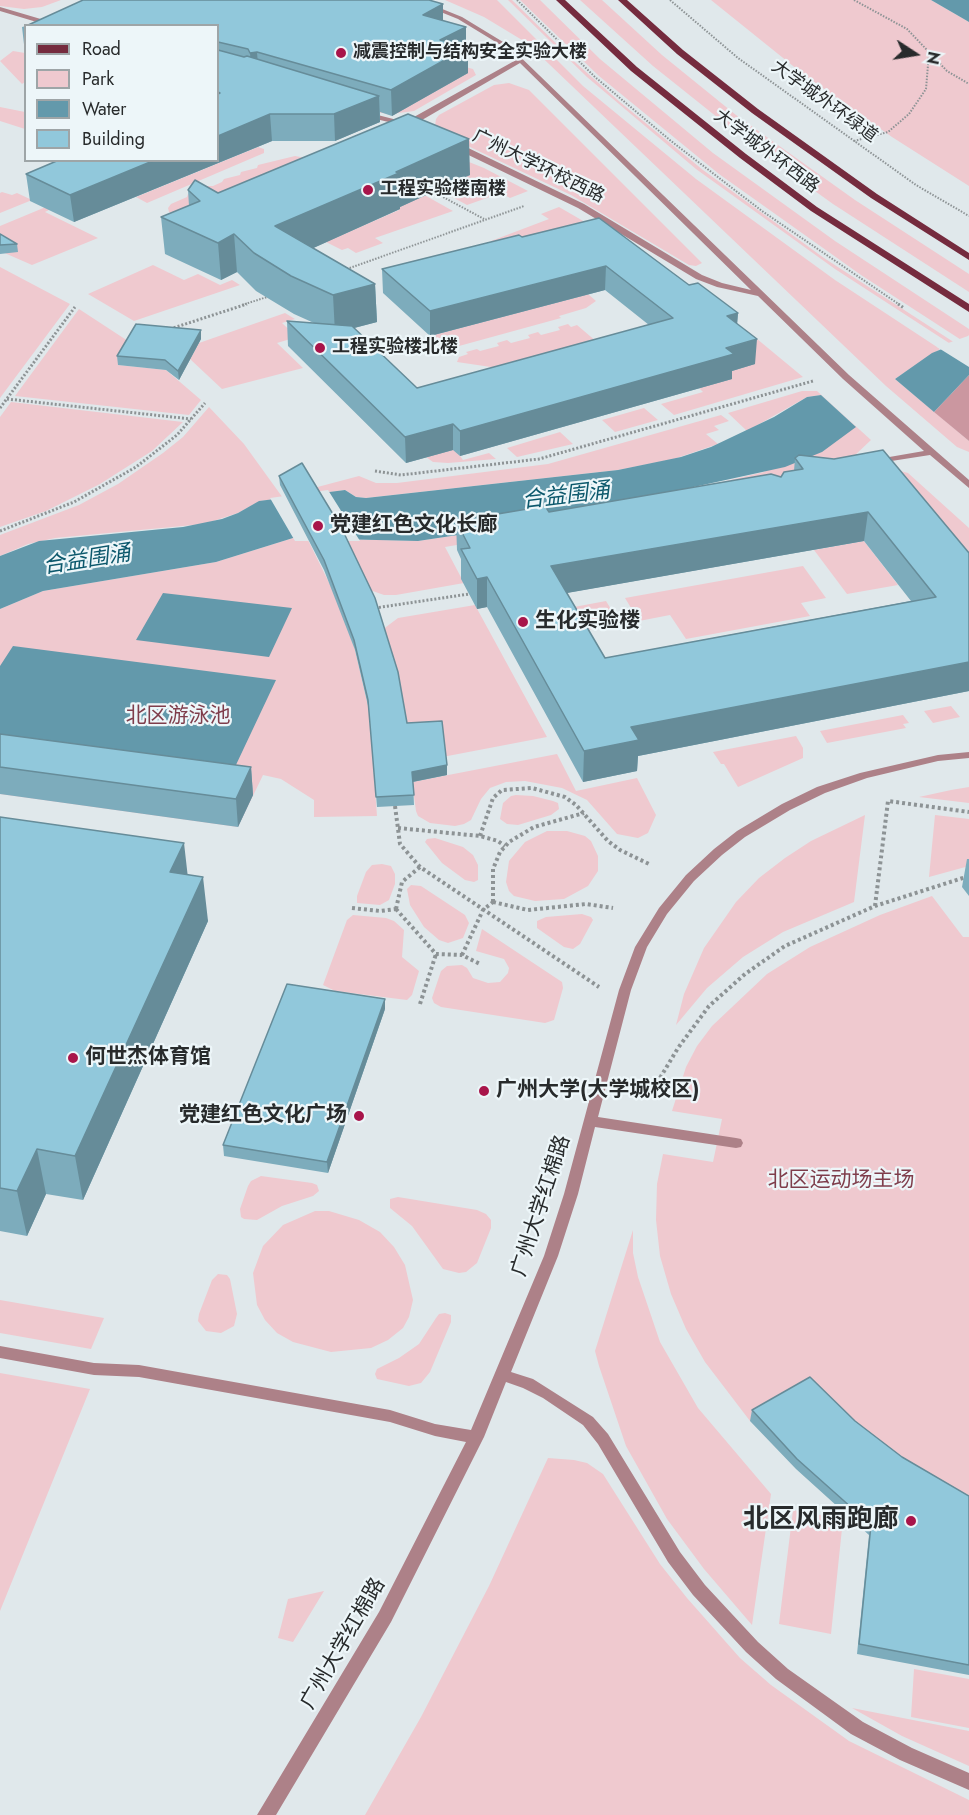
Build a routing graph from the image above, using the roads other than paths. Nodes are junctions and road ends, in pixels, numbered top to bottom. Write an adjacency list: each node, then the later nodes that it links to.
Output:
1 (414, 0): 8 (lane)
2 (560, 0): 15 (main road, 大学城外环西路)
3 (622, 0): 13 (main road, 大学城外环西路)
4 (0, 9): 6 (lane)
5 (52, 17): 6 (lane)
6 (43, 21): 7 (lane)
7 (53, 24)
8 (521, 60): 10 (lane); 14 (lane)
9 (358, 111): 10 (lane)
10 (406, 125): 11 (lane)
11 (417, 128)
12 (450, 143): 14 (lane, 广州大学环校西路)
13 (969, 257)
14 (761, 294): 16 (lane)
15 (969, 309)
16 (932, 452): 17 (lane); 18 (lane)
17 (862, 465)
18 (969, 485)
19 (969, 755): 20 (lane, 广州大学红棉路)
20 (591, 1121): 21 (lane); 23 (lane, 广州大学红棉路)
21 (736, 1143)
22 (0, 1352): 24 (lane)
23 (502, 1375): 24 (lane, 广州大学红棉路); 25 (lane)
24 (476, 1437): 26 (lane, 广州大学红棉路)
25 (969, 1782)
26 (266, 1815)

